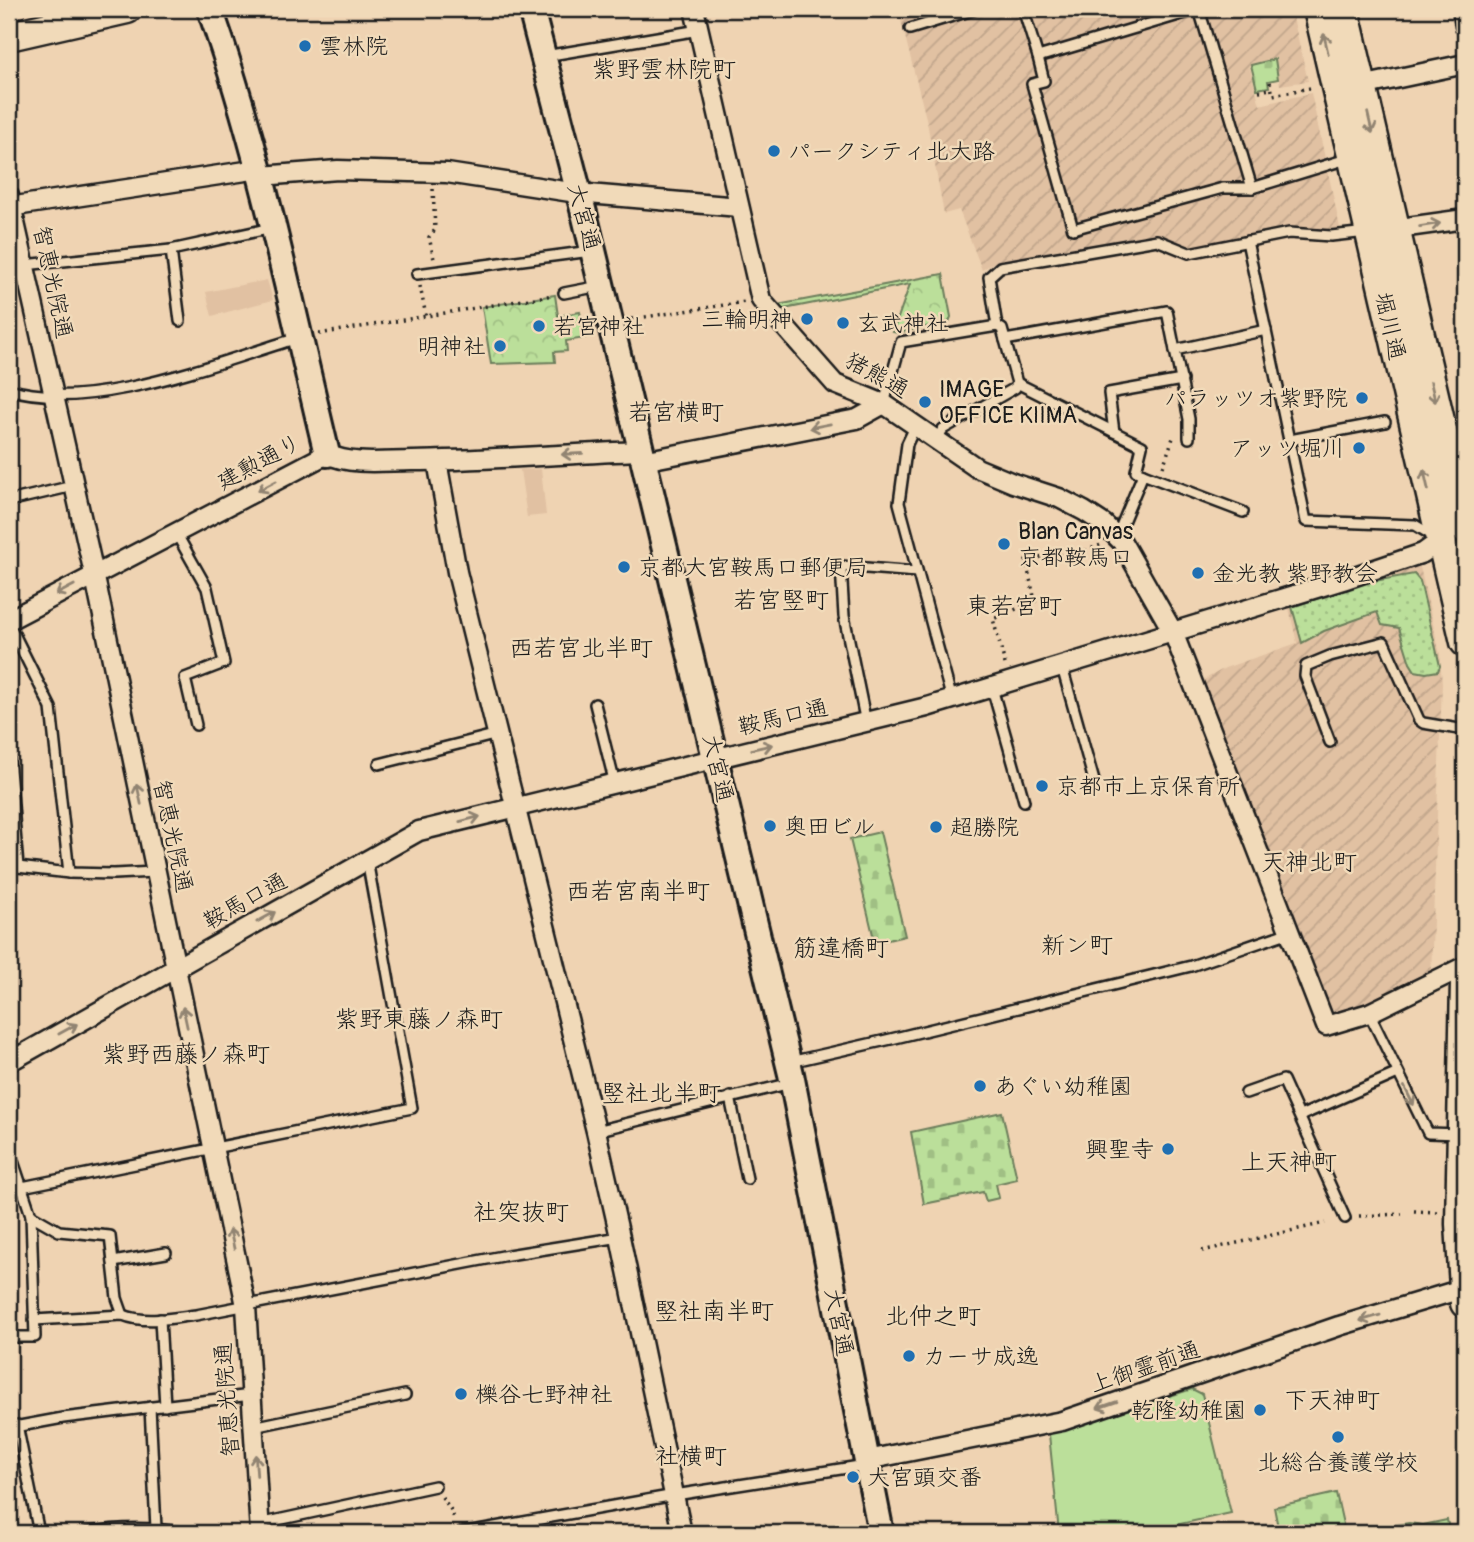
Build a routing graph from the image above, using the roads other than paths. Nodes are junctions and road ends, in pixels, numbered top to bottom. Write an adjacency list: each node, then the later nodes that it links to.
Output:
1 (127, 9): 13 (main road)
2 (210, 9): 19 (street)
3 (531, 9): 14 (street, 大宮通)
4 (694, 9): 12 (street, 猪熊通)
5 (976, 9): 11 (lane)
6 (1023, 9): 15 (lane)
7 (1318, 9): 17 (main road, 堀川通, one-way to 7)
8 (1343, 9): 17 (main road, 堀川通)
9 (1461, 9): 10 (street)
10 (1465, 26)
11 (910, 29)
12 (699, 30): 14 (lane); 23 (street, 猪熊通)
13 (9, 36)
14 (544, 57): 21 (street, 大宮通)
15 (1038, 57): 20 (lane); 20 (lane)
16 (1465, 64): 17 (street)
17 (1336, 88): 18 (main road, 堀川通); 26 (main road, 堀川通, one-way to 26)
18 (1352, 157): 20 (lane); 26 (main road, 堀川通)
19 (260, 173): 21 (street); 22 (street); 25 (street)
20 (1252, 188)
21 (577, 193): 23 (street); 29 (street, 大宮通)
22 (10, 203): 30 (street, 智恵光院通)
23 (739, 207): 44 (street, 猪熊通)
24 (1465, 219): 26 (street, one-way to 24)
25 (273, 228): 28 (lane); 37 (street)
26 (1382, 231): 27 (lane); 59 (main road, 堀川通)
27 (1247, 241): 35 (lane); 36 (lane)
28 (171, 250): 30 (lane); 34 (lane)
29 (592, 250): 31 (lane); 32 (street, 大宮通)
30 (24, 264): 43 (street, 智恵光院通)
31 (417, 274)
32 (601, 285): 33 (lane); 52 (street, 大宮通)
33 (564, 293)
34 (180, 321)
35 (997, 326): 38 (lane); 44 (lane)
36 (1266, 330): 39 (lane); 50 (lane)
37 (299, 337): 43 (lane); 51 (street)
38 (1005, 340): 39 (lane); 41 (lane)
39 (1175, 350): 40 (lane)
40 (1182, 380): 47 (lane); 48 (lane)
41 (1017, 383): 47 (lane); 49 (lane)
42 (9, 389): 43 (lane)
43 (53, 396): 55 (street, 智恵光院通)
44 (884, 404): 46 (street, 猪熊通); 52 (street, 建勲通り, one-way to 52)
45 (1385, 422): 50 (lane)
46 (916, 425): 49 (street, 猪熊通); 61 (lane)
47 (1114, 432): 54 (lane)
48 (1189, 438)
49 (937, 439): 60 (street, 猪熊通)
50 (1290, 440): 59 (lane)
51 (327, 454): 53 (street, 建勲通り); 58 (street, 建勲通り, one-way to 58)
52 (641, 456): 53 (street, 建勲通り, one-way to 53); 76 (street, 大宮通)
53 (438, 461): 73 (street)
54 (1143, 474): 57 (lane); 60 (lane)
55 (73, 486): 56 (lane); 62 (street, 智恵光院通)
56 (9, 501)
57 (1243, 512)
58 (176, 533): 62 (street, 建勲通り); 71 (lane)
59 (1457, 535): 64 (street, 鞍馬口通); 65 (main road, 堀川通)
60 (1117, 536): 64 (street, 猪熊通)
61 (917, 572): 68 (lane); 70 (lane)
62 (93, 576): 63 (street, 建勲通り, one-way to 63); 84 (street, 智恵光院通, one-way to 62)
63 (9, 622): 85 (lane)
64 (1173, 632): 66 (street, 鞍馬口通); 86 (street, 猪熊通)
65 (1465, 642)
66 (1062, 667): 67 (street, 鞍馬口通); 78 (lane)
67 (992, 688): 68 (street, 鞍馬口通); 80 (lane)
68 (952, 700): 70 (street, 鞍馬口通)
69 (596, 704): 79 (lane)
70 (866, 723): 76 (street, 鞍馬口通, one-way to 70)
71 (196, 725)
72 (1465, 730): 74 (lane)
73 (498, 734): 77 (lane); 81 (street)
74 (1330, 742)
75 (9, 757): 83 (lane)
76 (716, 758): 79 (street, 鞍馬口通); 93 (street, 大宮通)
77 (379, 764)
78 (1094, 781)
79 (615, 784): 81 (street, 鞍馬口通)
80 (1024, 801)
81 (516, 807): 82 (street, 鞍馬口通, one-way to 81); 98 (street)
82 (367, 860): 88 (street, 鞍馬口通, one-way to 82); 100 (lane)
83 (14, 866): 85 (lane)
84 (155, 872): 85 (lane); 88 (street, 智恵光院通)
85 (69, 873)
86 (1290, 932): 90 (street, 猪熊通); 93 (lane)
87 (1465, 966): 90 (street)
88 (175, 968): 92 (street, 鞍馬口通, one-way to 88); 100 (street, 智恵光院通, one-way to 88)
89 (1465, 982): 99 (main road)
90 (1368, 1013): 94 (lane)
91 (9, 1040): 92 (lane)
92 (14, 1059)
93 (791, 1072): 96 (lane); 121 (street, 大宮通)
94 (1398, 1073): 97 (lane); 99 (lane, one-way to 99)
95 (1246, 1093): 97 (lane)
96 (730, 1097): 98 (lane); 102 (lane)
97 (1300, 1116): 105 (lane)
98 (596, 1131): 106 (street)
99 (1461, 1134): 109 (main road)
100 (213, 1148): 103 (lane); 110 (street, 智恵光院通, one-way to 100)
101 (9, 1149): 103 (lane)
102 (747, 1179)
103 (22, 1187): 104 (lane)
104 (31, 1215): 108 (lane); 113 (lane)
105 (1345, 1218)
106 (620, 1237): 110 (lane); 123 (street)
107 (166, 1253): 108 (lane)
108 (113, 1262): 111 (lane)
109 (1465, 1293): 121 (street, 上御霊前通, one-way to 121)
110 (246, 1306): 112 (lane); 115 (street, 智恵光院通)
111 (123, 1315): 112 (lane); 113 (lane)
112 (160, 1319): 117 (lane)
113 (34, 1320): 114 (lane)
114 (9, 1337)
115 (251, 1395): 117 (lane); 120 (street, 智恵光院通)
116 (405, 1395): 120 (lane)
117 (165, 1406): 118 (lane)
118 (150, 1407): 119 (lane); 124 (lane)
119 (13, 1427): 126 (lane)
120 (253, 1427): 125 (street, 智恵光院通, one-way to 120)
121 (867, 1465): 123 (lane); 131 (street, 大宮通)
122 (435, 1486): 125 (lane)
123 (675, 1495): 129 (lane); 130 (street)
124 (156, 1528): 127 (lane); 128 (lane)
125 (259, 1529)
126 (39, 1533)
127 (87, 1533)
128 (185, 1533)
129 (461, 1533)
130 (682, 1533)
131 (881, 1533)

